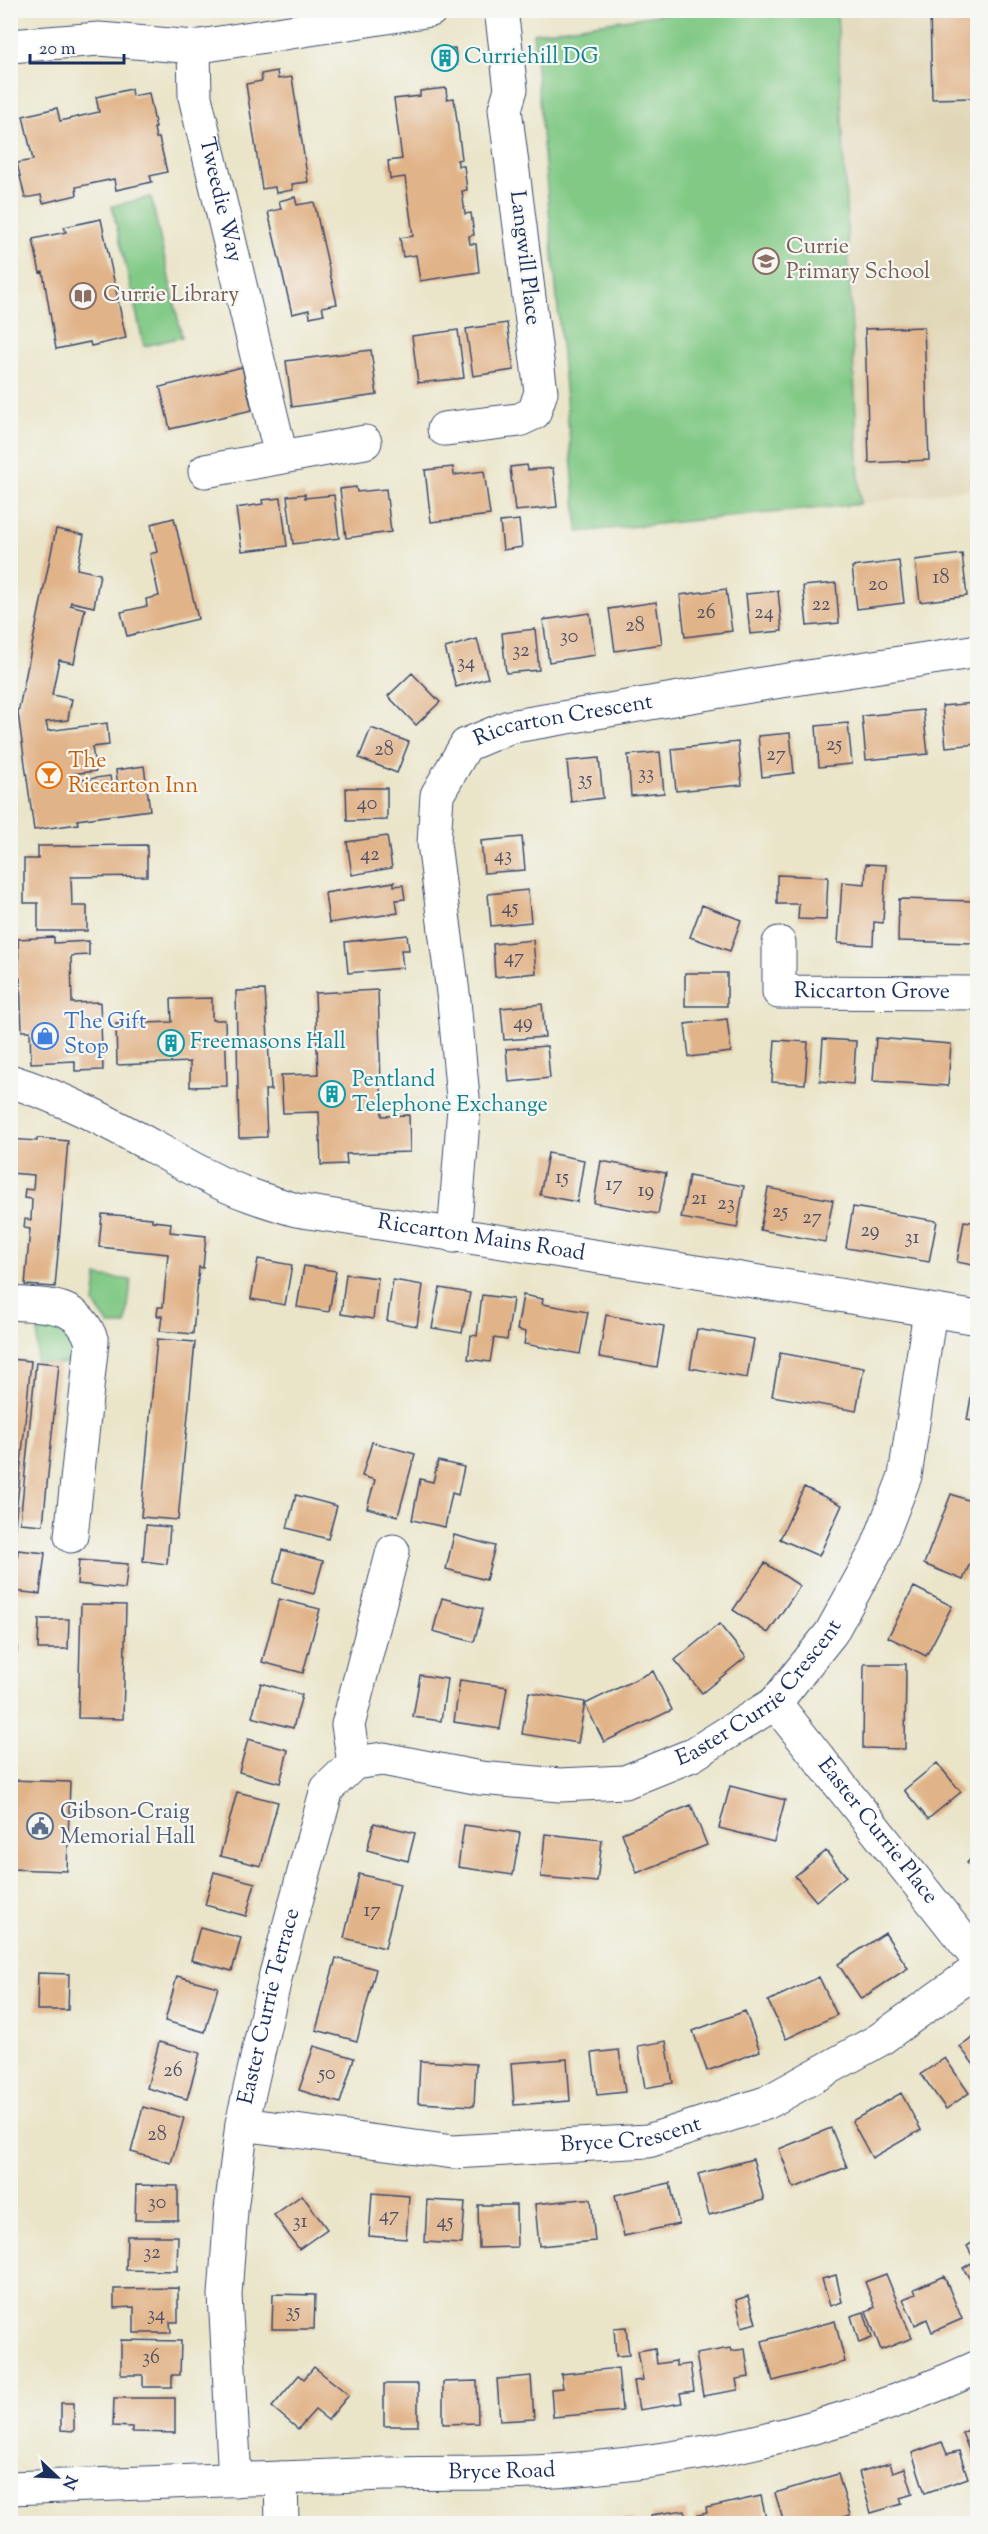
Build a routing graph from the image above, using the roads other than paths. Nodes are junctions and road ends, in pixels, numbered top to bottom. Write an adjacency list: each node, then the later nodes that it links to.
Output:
1 (431, 10): 3 (street)
2 (501, 10): 6 (street, Langwill Place)
3 (352, 17): 5 (street)
4 (10, 46): 5 (street)
5 (194, 47): 8 (street, Tweedie Way)
6 (444, 429)
7 (365, 442): 8 (street)
8 (281, 456): 9 (street)
9 (205, 471)
10 (978, 651): 14 (street, Riccarton Crescent)
11 (779, 943): 12 (street, Riccarton Grove)
12 (978, 993)
13 (10, 1081): 14 (street, Riccarton Mains Road)
14 (454, 1236): 16 (street, Riccarton Mains Road)
15 (10, 1303): 18 (street)
16 (930, 1311): 17 (street, Riccarton Mains Road); 20 (street, Easter Currie Crescent)
17 (978, 1318)
18 (71, 1536)
19 (393, 1551): 21 (street)
20 (775, 1703): 21 (street, Easter Currie Crescent); 22 (street, Easter Currie Place)
21 (354, 1763): 24 (street, Easter Currie Terrace)
22 (978, 1959)
23 (978, 1969): 24 (street, Bryce Crescent)
24 (242, 2124): 27 (street, Easter Currie Terrace)
25 (978, 2367): 26 (street, Bryce Road)
26 (280, 2478): 27 (street, Bryce Road); 29 (street)
27 (235, 2480): 28 (street, Bryce Road)
28 (10, 2488)
29 (282, 2523)

